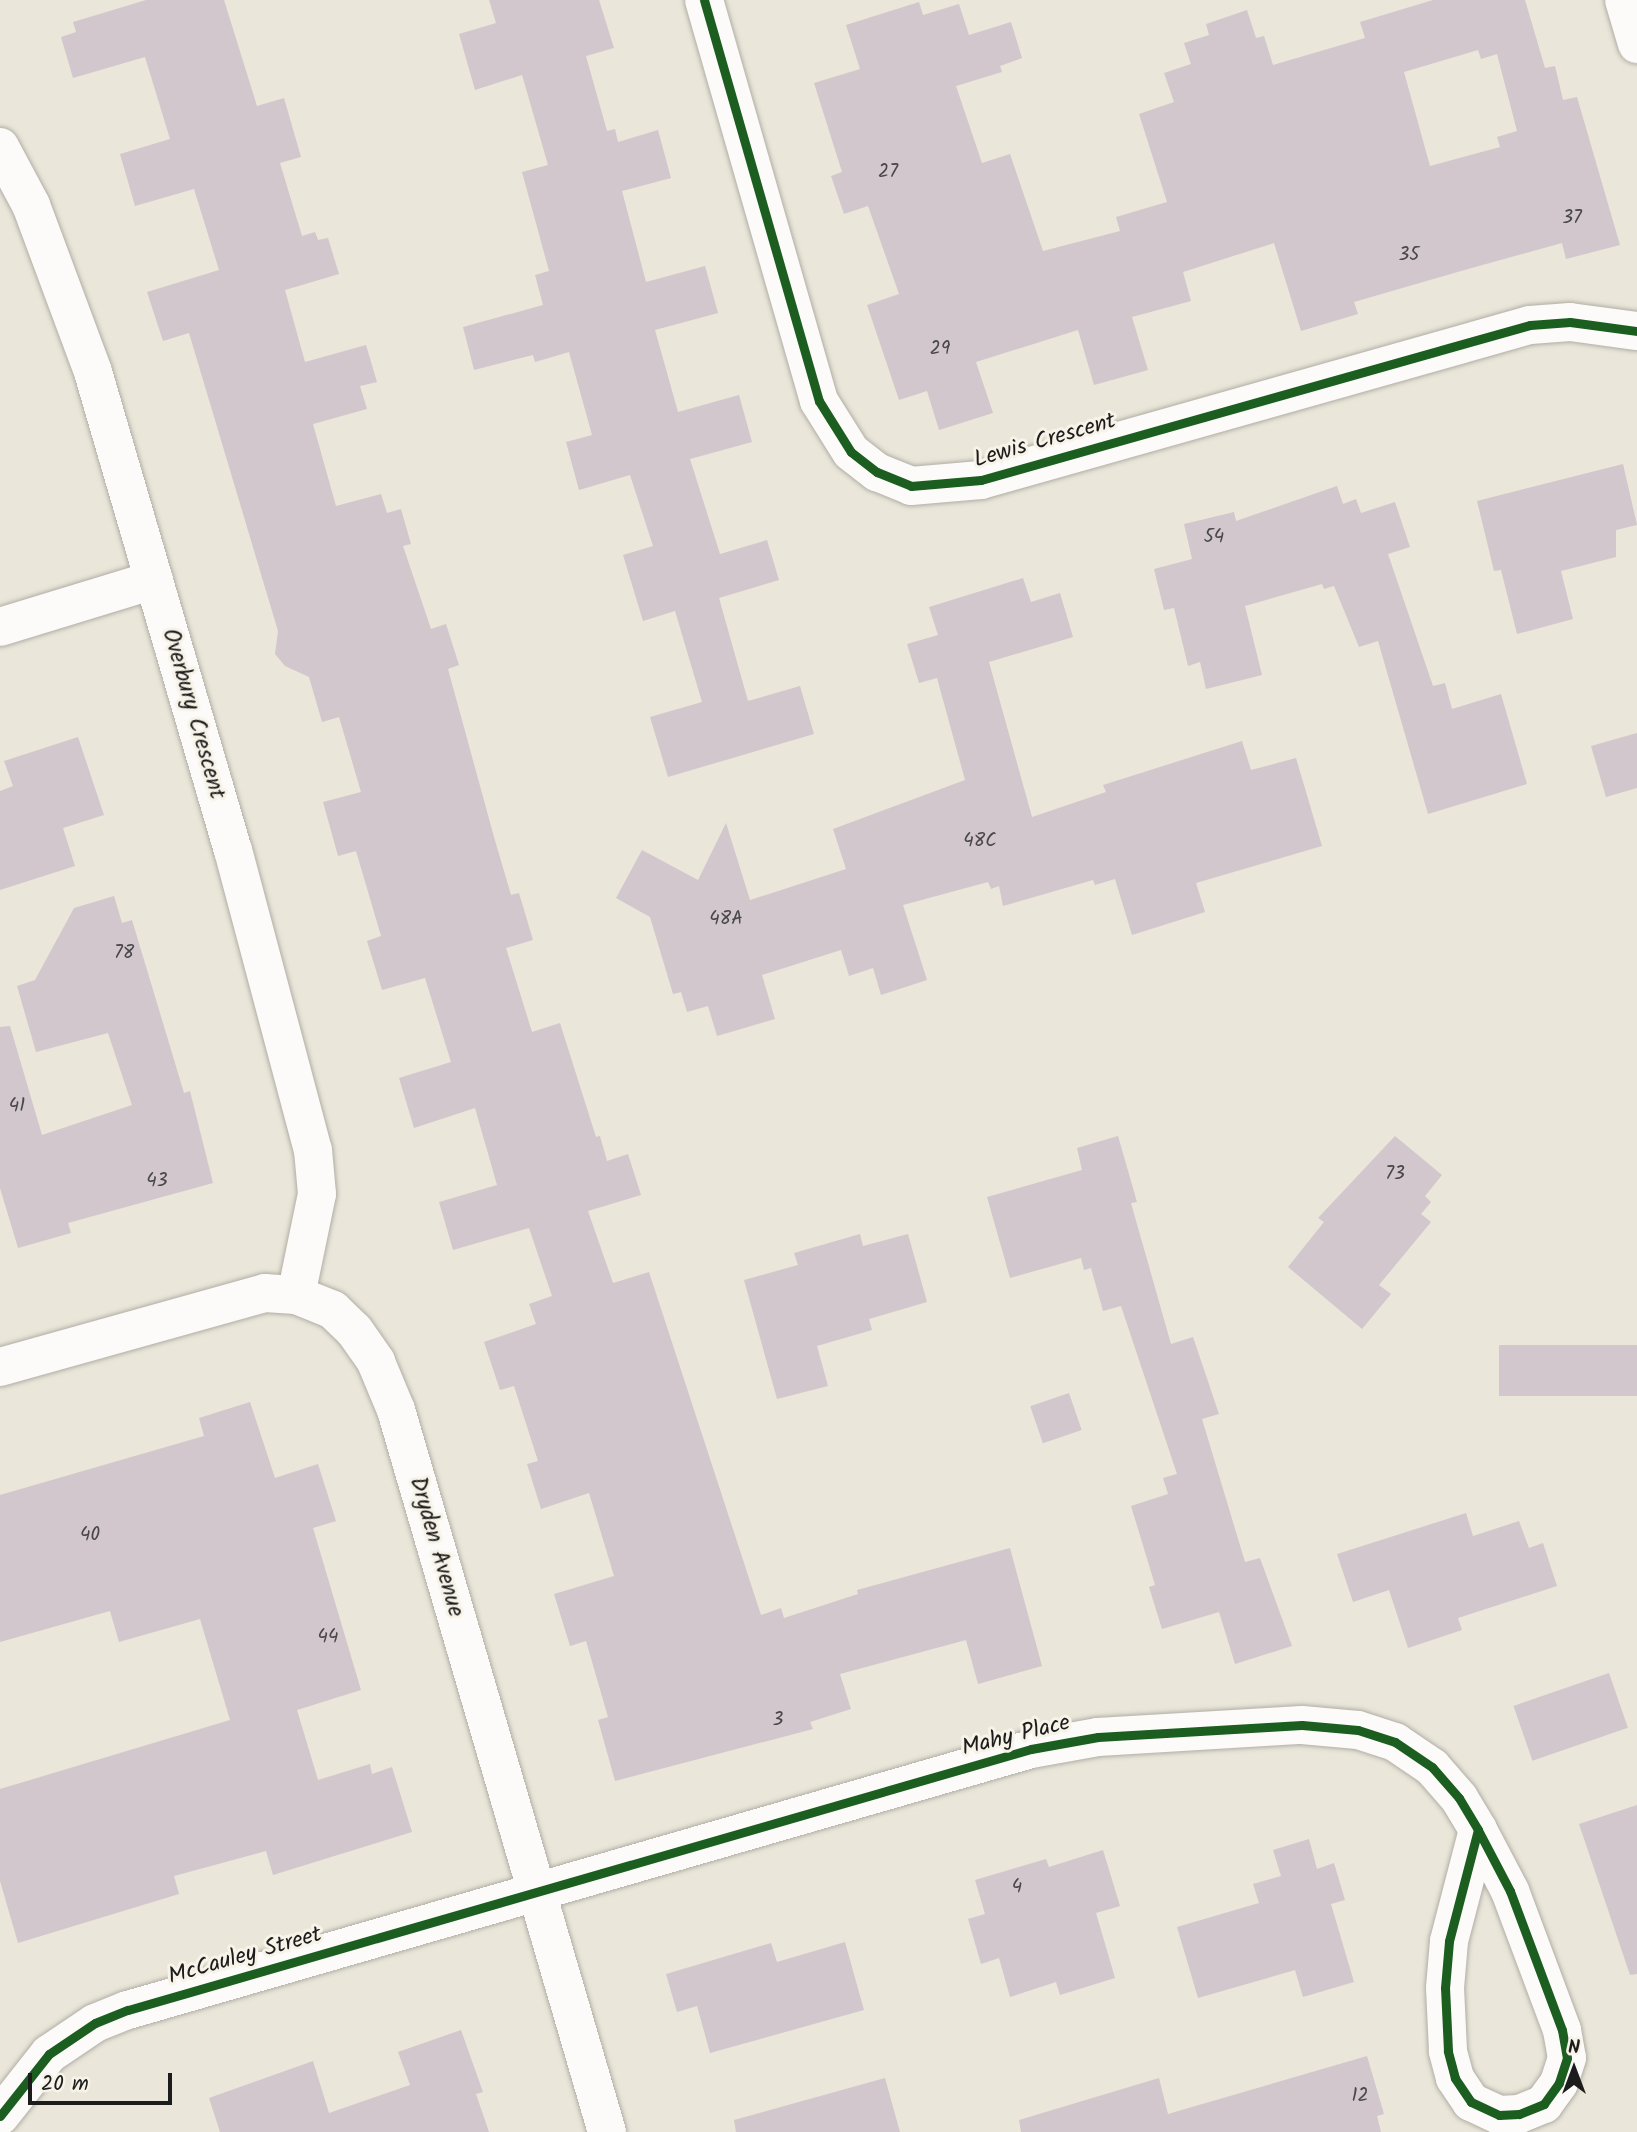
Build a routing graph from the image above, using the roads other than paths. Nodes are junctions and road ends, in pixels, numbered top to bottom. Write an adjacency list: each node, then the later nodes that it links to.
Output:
1 (704, 0): 5 (street, Lewis Crescent)
2 (1624, 0): 3 (street)
3 (1637, 44)
4 (0, 147): 6 (street, Overbury Crescent)
5 (1637, 331)
6 (154, 580): 7 (street); 8 (street, Overbury Crescent)
7 (0, 627)
8 (296, 1295): 9 (street, Dryden Avenue); 11 (street, Dryden Avenue)
9 (0, 1367)
10 (1479, 1830): 10 (street, Mahy Place); 11 (street, Mahy Place)
11 (537, 1892): 12 (street, McCauley Street); 13 (street, Dryden Avenue)
12 (0, 2116)
13 (607, 2132)

